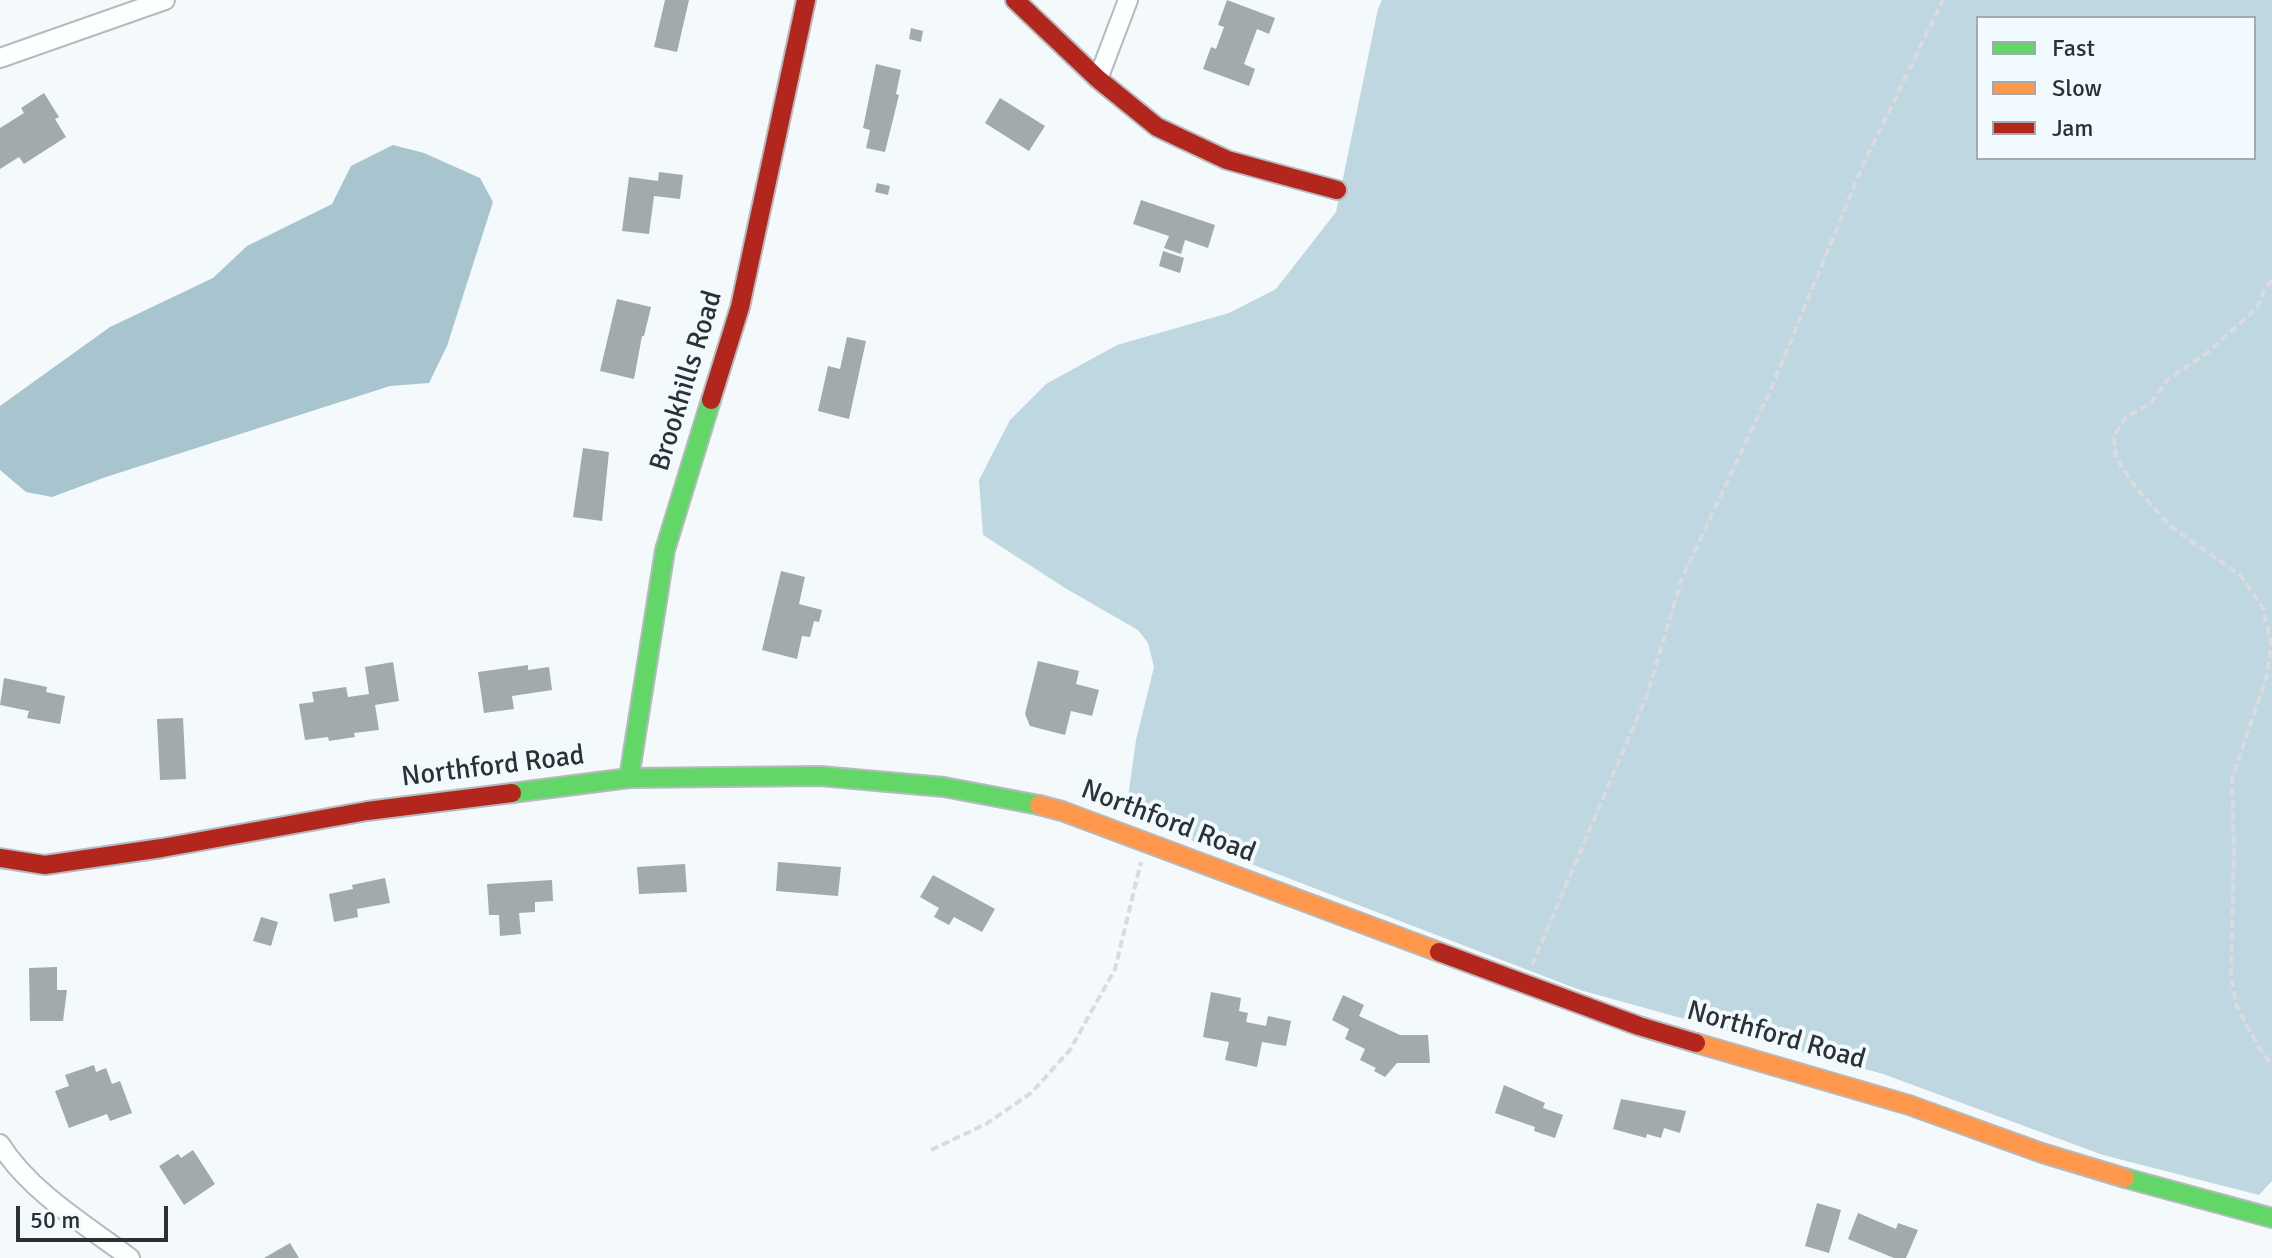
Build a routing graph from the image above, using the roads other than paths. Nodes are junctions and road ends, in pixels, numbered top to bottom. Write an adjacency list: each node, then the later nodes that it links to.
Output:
1 (165, 0): 5 (street)
2 (806, 0): 8 (street, Brookhills Road)
3 (1015, 0): 6 (street)
4 (1128, 0): 6 (street)
5 (0, 58)
6 (1098, 79): 7 (street)
7 (1337, 190)
8 (629, 778): 9 (street, Northford Road); 11 (street, Northford Road)
9 (0, 858)
10 (0, 1144): 12 (street)
11 (2272, 1218)
12 (130, 1258)

